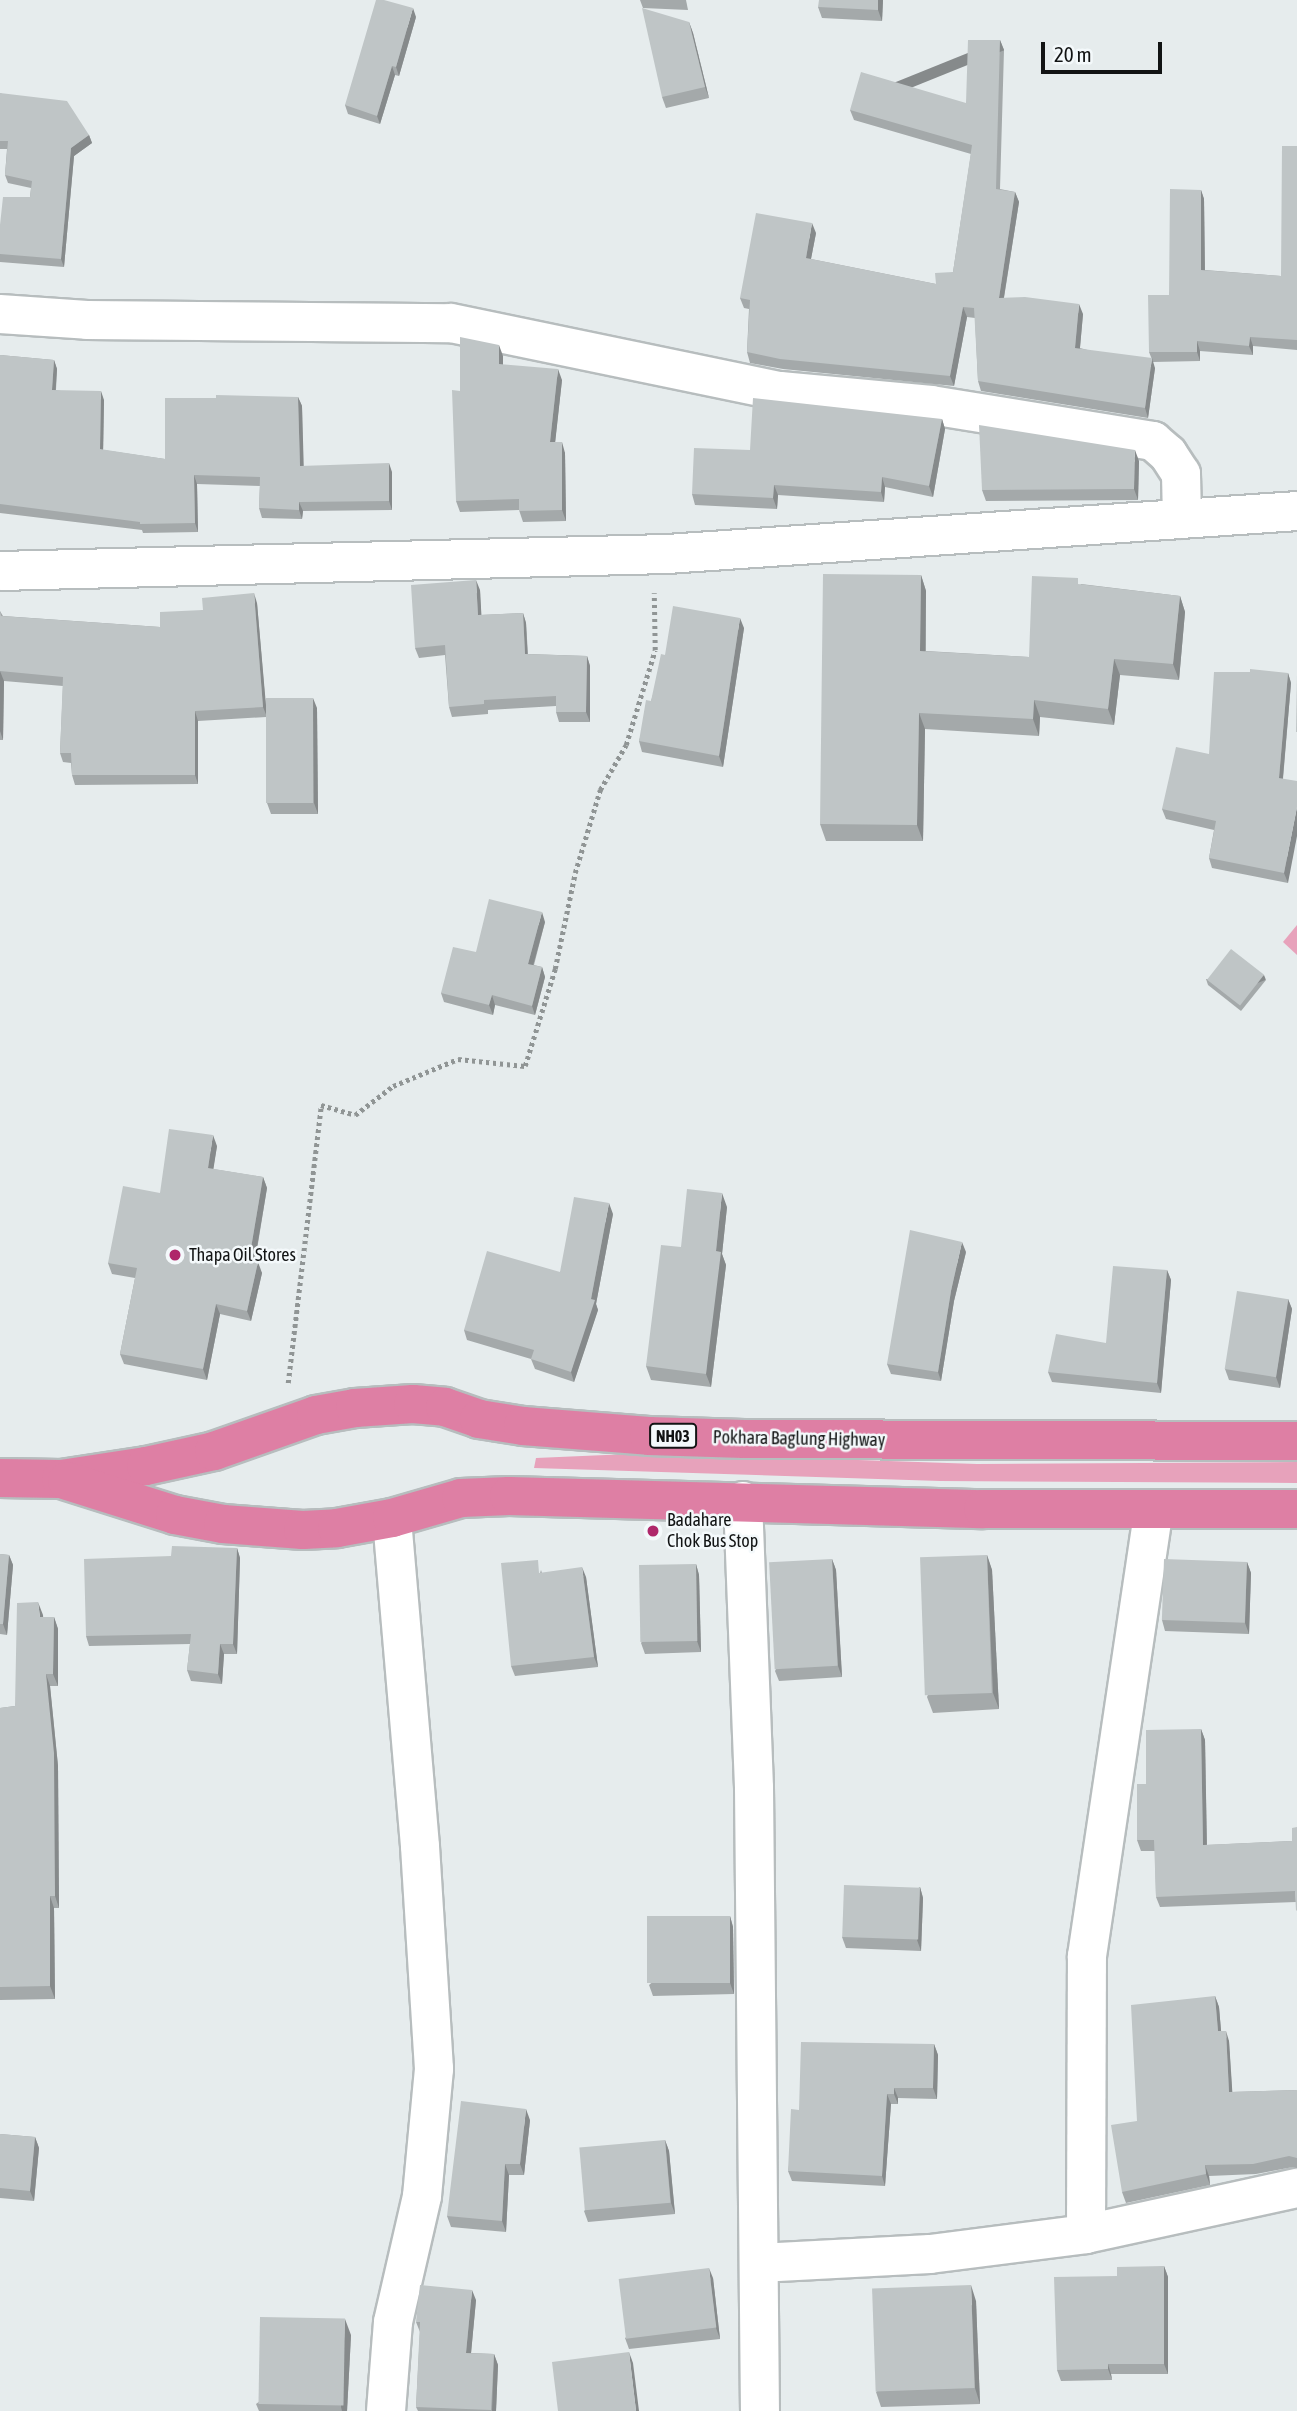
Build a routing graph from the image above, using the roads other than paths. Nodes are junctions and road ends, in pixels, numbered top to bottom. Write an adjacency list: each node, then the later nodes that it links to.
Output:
1 (0, 314): 3 (street)
2 (1297, 511): 3 (street)
3 (1182, 519): 4 (street)
4 (0, 571)
5 (1297, 1441): 7 (highway, Pokhara Baglung Highway / NH03)
6 (0, 1478): 7 (highway, Pokhara Baglung Highway / NH03)
7 (61, 1479): 11 (highway, Pokhara Baglung Highway)
8 (743, 1501): 10 (highway, Pokhara Baglung Highway); 11 (highway, Pokhara Baglung Highway); 14 (street)
9 (1297, 1509): 10 (highway, Pokhara Baglung Highway)
10 (1154, 1510): 13 (street)
11 (392, 1518): 15 (street)
12 (1297, 2188): 13 (street)
13 (1086, 2234): 14 (street)
14 (759, 2263): 16 (street)
15 (386, 2411)
16 (760, 2411)

